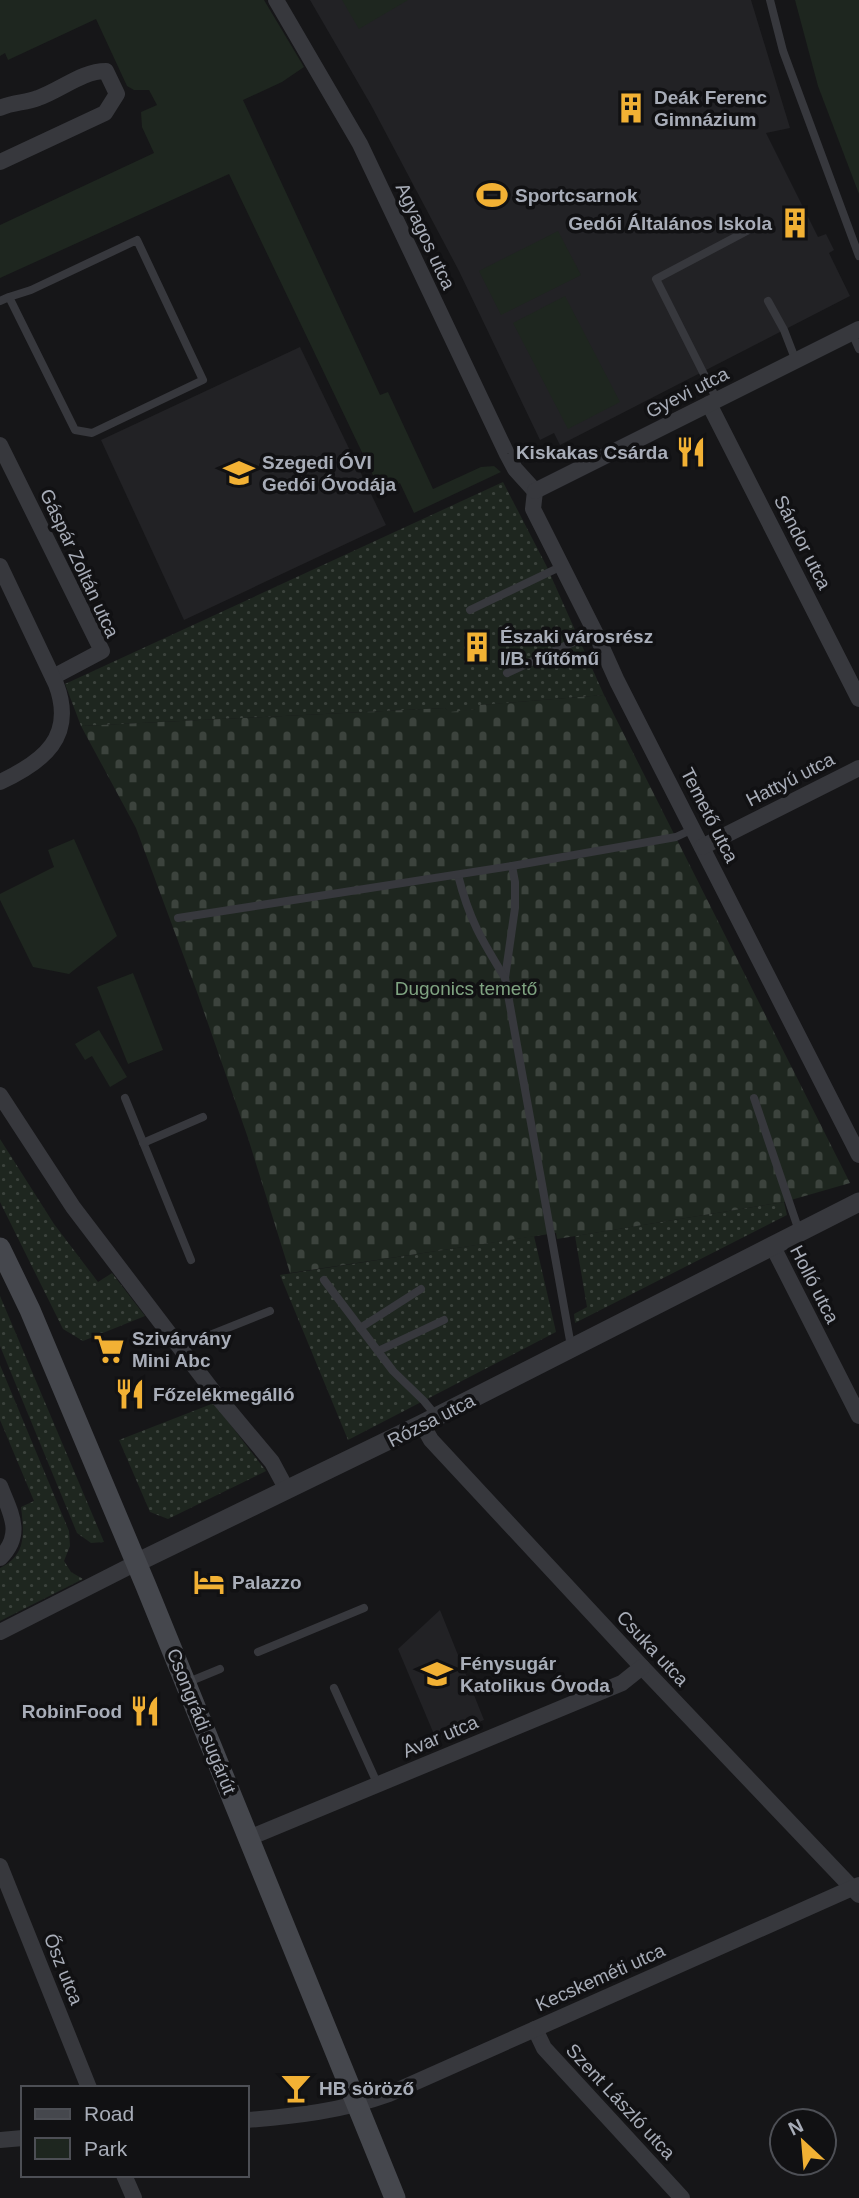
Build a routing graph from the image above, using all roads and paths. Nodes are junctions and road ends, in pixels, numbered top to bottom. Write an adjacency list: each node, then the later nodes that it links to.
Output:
1 (276, 0): 14 (street, Agyagos utca)
2 (770, 0): 6 (lane)
3 (0, 108): 4 (street)
4 (0, 162)
5 (762, 223): 12 (lane)
6 (859, 256)
7 (4, 299): 7 (lane)
8 (768, 301): 11 (lane)
9 (855, 331): 10 (lane); 11 (street, Gyevi utca)
10 (859, 349)
11 (796, 361): 12 (street, Gyevi utca)
12 (713, 402): 14 (street, Gyevi utca); 21 (street, Sándor utca)
13 (0, 444): 20 (street, Gáspár Zoltán utca)
14 (535, 492): 16 (street, Temető utca)
15 (0, 566): 20 (street)
16 (562, 566): 17 (lane); 18 (street, Temető utca)
17 (470, 610)
18 (595, 632): 19 (lane); 24 (street, Temető utca)
19 (507, 673)
20 (53, 677): 23 (street)
21 (859, 699)
22 (859, 768): 25 (street, Hattyú utca)
23 (0, 782)
24 (693, 829): 25 (street, Temető utca); 26 (lane)
25 (702, 847): 35 (street, Temető utca)
26 (512, 866): 27 (lane); 29 (lane)
27 (458, 874): 28 (lane); 29 (lane)
28 (178, 918)
29 (505, 978): 47 (lane)
30 (0, 1095): 46 (street)
31 (125, 1098): 34 (lane)
32 (754, 1098): 37 (lane)
33 (204, 1117): 34 (lane)
34 (143, 1143): 40 (lane)
35 (859, 1155)
36 (859, 1202): 37 (street, Rózsa utca)
37 (799, 1232): 38 (street, Rózsa utca)
38 (772, 1245): 47 (street, Rózsa utca); 49 (street, Holló utca)
39 (0, 1248): 54 (main road, Csongrádi sugárút)
40 (191, 1260)
41 (324, 1280): 45 (lane)
42 (421, 1289): 45 (lane)
43 (270, 1311): 46 (lane)
44 (444, 1320): 48 (lane)
45 (360, 1328): 48 (lane)
46 (180, 1347): 52 (street)
47 (572, 1349): 50 (street, Rózsa utca)
48 (378, 1351): 50 (lane)
49 (859, 1416)
50 (430, 1421): 52 (street, Rózsa utca); 58 (street, Csuka utca)
51 (0, 1486): 53 (street)
52 (287, 1490): 54 (street, Rózsa utca)
53 (0, 1558)
54 (136, 1563): 56 (street, Rózsa utca); 60 (main road, Csongrádi sugárút)
55 (364, 1608): 57 (lane)
56 (0, 1632)
57 (258, 1652)
58 (642, 1667): 62 (street, Avar utca); 65 (street, Csuka utca)
59 (220, 1668): 60 (lane)
60 (186, 1683): 63 (main road, Csongrádi sugárút)
61 (334, 1688): 62 (lane)
62 (378, 1785): 63 (street, Avar utca)
63 (249, 1838): 68 (main road, Csongrádi sugárút)
64 (0, 1866): 67 (street, Ősz utca)
65 (857, 1889): 66 (street, Kecskeméti utca)
66 (535, 2029): 68 (street, Kecskeméti utca); 75 (street, Szent László utca)
67 (88, 2086)
68 (358, 2106): 69 (street, Kecskeméti utca); 74 (main road, Csongrádi sugárút)
69 (248, 2120)
70 (21, 2138): 71 (street)
71 (0, 2140)
72 (125, 2177): 73 (street)
73 (134, 2198)
74 (395, 2198)
75 (682, 2198)

